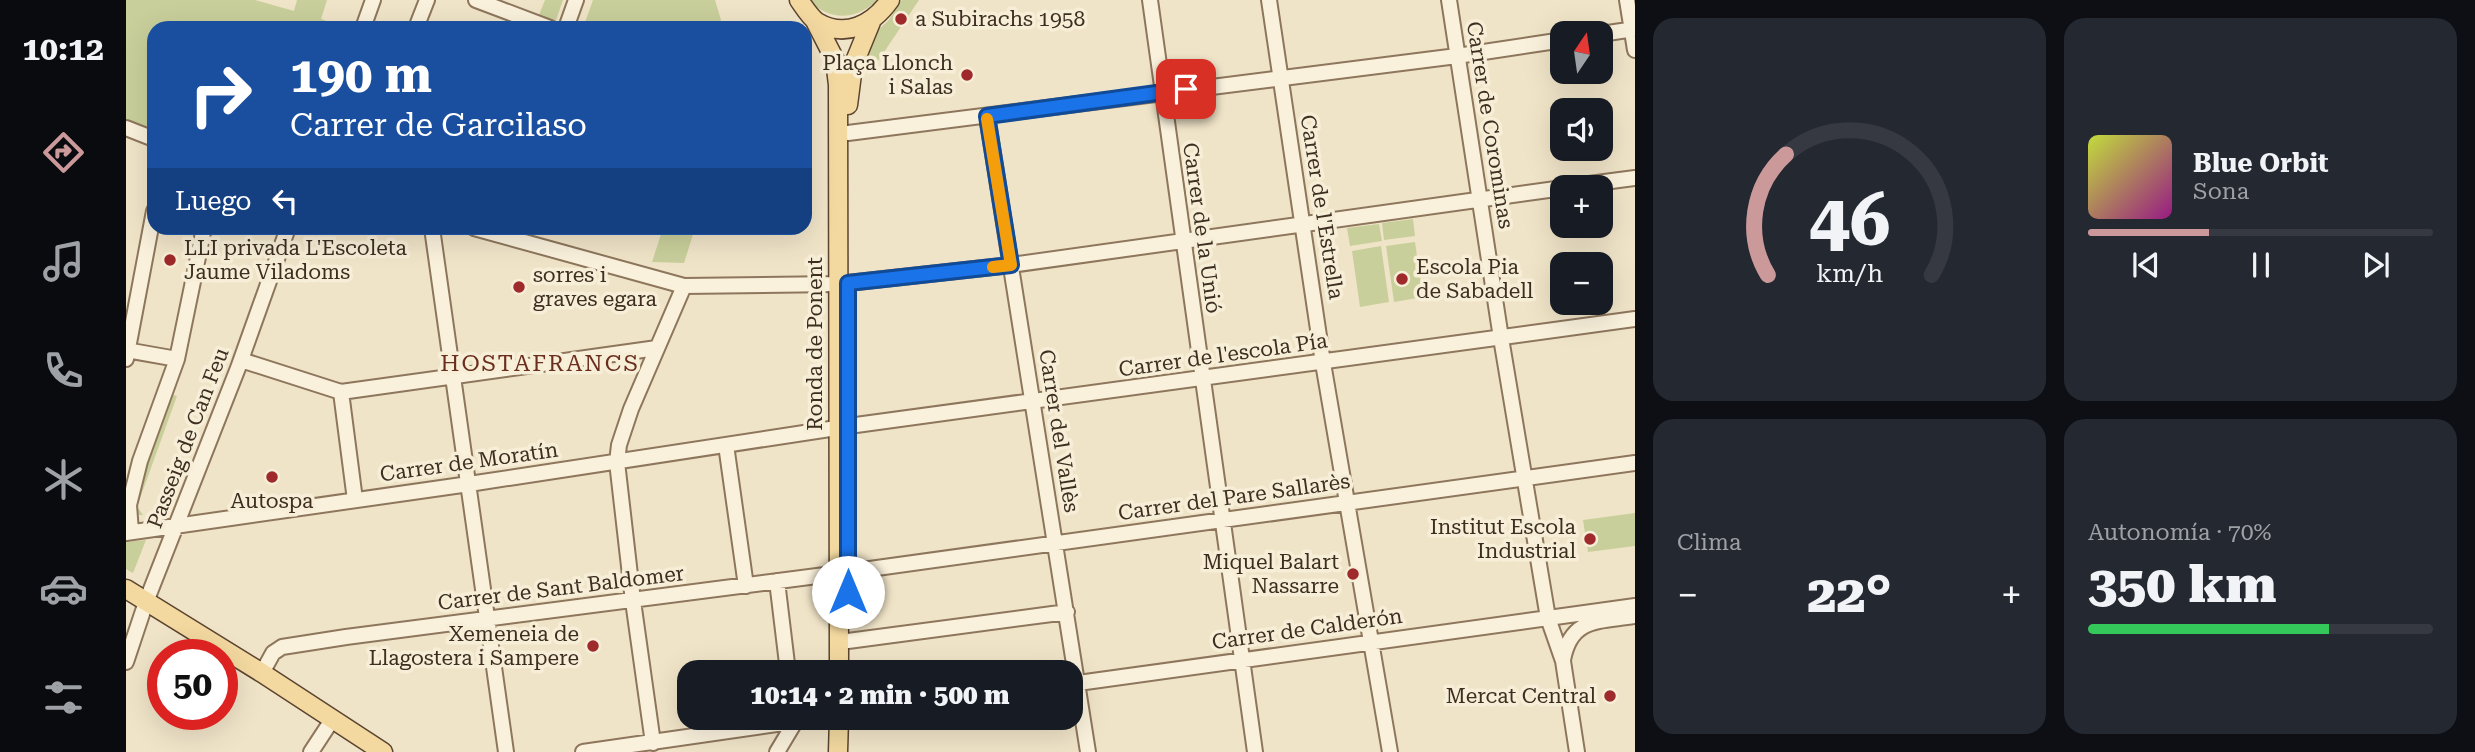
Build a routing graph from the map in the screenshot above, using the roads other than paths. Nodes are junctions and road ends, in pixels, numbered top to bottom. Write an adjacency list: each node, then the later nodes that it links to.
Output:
1 (373, 0): 11 (street)
2 (427, 0): 12 (street)
3 (476, 0): 13 (street)
4 (576, 0): 14 (street)
5 (799, 0): 15 (main road, Ronda de Ponent)
6 (890, 0): 16 (main road, Ronda de Ponent)
7 (1150, 0): 23 (street, Carrer de la Unió)
8 (1269, 0): 22 (street, Carrer de l'Estrella)
9 (1449, 0): 21 (street, Carrer de Corominas)
10 (1627, 0): 17 (street)
11 (366, 21)
12 (419, 21)
13 (532, 21)
14 (568, 21)
15 (815, 21): 16 (main road); 42 (main road, Ronda de Ponent)
16 (871, 22): 26 (main road, Ronda de Ponent)
17 (1633, 29): 18 (street); 20 (street)
18 (1614, 32)
19 (1550, 42): 21 (street)
20 (1635, 50)
21 (1457, 56): 22 (street); 31 (street, Carrer de Corominas)
22 (1280, 77): 23 (street); 32 (street, Carrer de l'Estrella)
23 (1162, 93): 24 (street); 38 (street, Carrer de la Unió)
24 (987, 116): 26 (street); 39 (street, Carrer del Vallès)
25 (126, 128): 27 (street)
26 (848, 133): 42 (main road, Ronda de Ponent)
27 (147, 136)
28 (1635, 178): 29 (street)
29 (1613, 181)
30 (1550, 189): 31 (street)
31 (1481, 198): 32 (street); 45 (street, Carrer de Corominas)
32 (1304, 225): 38 (street); 50 (street, Carrer de l'Estrella)
33 (150, 235): 41 (street)
34 (203, 235): 48 (street)
35 (285, 235): 49 (street, Passeig de Can Feu)
36 (433, 235): 51 (street)
37 (499, 235): 43 (street)
38 (1182, 240): 39 (street); 52 (street, Carrer de la Unió)
39 (1011, 265): 42 (street); 54 (street, Carrer del Vallès)
40 (126, 275): 41 (street)
41 (142, 278): 47 (street)
42 (843, 284): 43 (street); 55 (main road, Ronda de Ponent)
43 (684, 286): 46 (street)
44 (1635, 319): 45 (street, Carrer de l'escola Pía)
45 (1501, 338): 50 (street, Carrer de l'escola Pía); 60 (street, Carrer de Corominas)
46 (657, 348): 51 (street); 58 (street)
47 (127, 353): 48 (street)
48 (177, 359): 66 (street)
49 (241, 359): 53 (street); 65 (street, Passeig de Can Feu)
50 (1323, 363): 52 (street, Carrer de l'escola Pía); 63 (street, Carrer de l'Estrella)
51 (453, 375): 53 (street); 61 (street)
52 (1202, 379): 54 (street, Carrer de l'escola Pía); 64 (street, Carrer de la Unió)
53 (337, 391): 62 (street)
54 (1032, 401): 55 (street, Carrer de l'escola Pía); 67 (street, Carrer del Vallès)
55 (843, 427): 56 (street, Carrer de l'escola Pía); 68 (main road, Ronda de Ponent)
56 (817, 431): 57 (street, Carrer de Moratín)
57 (726, 445): 58 (street, Carrer de Moratín); 70 (street)
58 (617, 461): 61 (street, Carrer de Moratín); 72 (street)
59 (1635, 463): 60 (street, Carrer del Pare Sallarès)
60 (1525, 478): 63 (street, Carrer del Pare Sallarès); 77 (street, Carrer de Corominas)
61 (469, 484): 62 (street, Carrer de Moratín); 78 (street)
62 (355, 500): 65 (street, Carrer de Moratín)
63 (1347, 502): 64 (street, Carrer del Pare Sallarès); 81 (street, Carrer de l'Estrella)
64 (1222, 520): 67 (street, Carrer del Pare Sallarès); 86 (street, Carrer de la Unió)
65 (177, 524): 66 (street, Carrer de Moratín); 73 (street, Passeig de Can Feu)
66 (129, 532)
67 (1056, 543): 68 (street, Carrer del Pare Sallarès); 75 (street, Carrer del Vallès)
68 (843, 573): 69 (street, Carrer de Sant Baldomer); 80 (main road, Ronda de Ponent); 83 (main road, Ronda de Ponent)
69 (777, 581): 70 (street, Carrer de Sant Baldomer); 82 (street)
70 (746, 586): 72 (street, Carrer de Sant Baldomer)
71 (126, 589): 73 (main road)
72 (633, 601): 78 (street, Carrer de Sant Baldomer); 97 (street)
73 (146, 602): 87 (street, Passeig de Can Feu); 89 (main road)
74 (1635, 606): 77 (street, Carrer de Calderón)
75 (1067, 612): 80 (street); 85 (street, Carrer del Vallès)
76 (1635, 616): 79 (street, Carrer de Calderón)
77 (1548, 618): 79 (street, Carrer de Calderón); 81 (street, Carrer de Calderón); 88 (street, Carrer de Corominas)
78 (486, 619): 89 (street, Carrer de Sant Baldomer); 100 (street)
79 (1583, 625): 88 (street)
80 (848, 641): 84 (main road, Ronda de Ponent)
81 (1371, 641): 86 (street, Carrer de Calderón); 107 (street, Carrer de l'Estrella)
82 (787, 660)
83 (839, 660)
84 (848, 660)
85 (1072, 660)
86 (1242, 660): 90 (street, Carrer de Calderón); 106 (street, Carrer de la Unió)
87 (126, 662)
88 (1563, 662): 108 (street, Carrer de Corominas)
89 (262, 673): 91 (main road)
90 (1083, 682)
91 (332, 720): 98 (street); 99 (main road)
92 (1083, 727): 105 (street, Carrer del Vallès)
93 (733, 730): 97 (street)
94 (789, 730): 102 (street)
95 (839, 730): 103 (main road)
96 (848, 730): 104 (main road)
97 (653, 743): 101 (street)
98 (311, 752)
99 (383, 752)
100 (506, 752)
101 (583, 752)
102 (777, 752)
103 (838, 752)
104 (848, 752)
105 (1088, 752)
106 (1255, 752)
107 (1390, 752)
108 (1577, 752)

